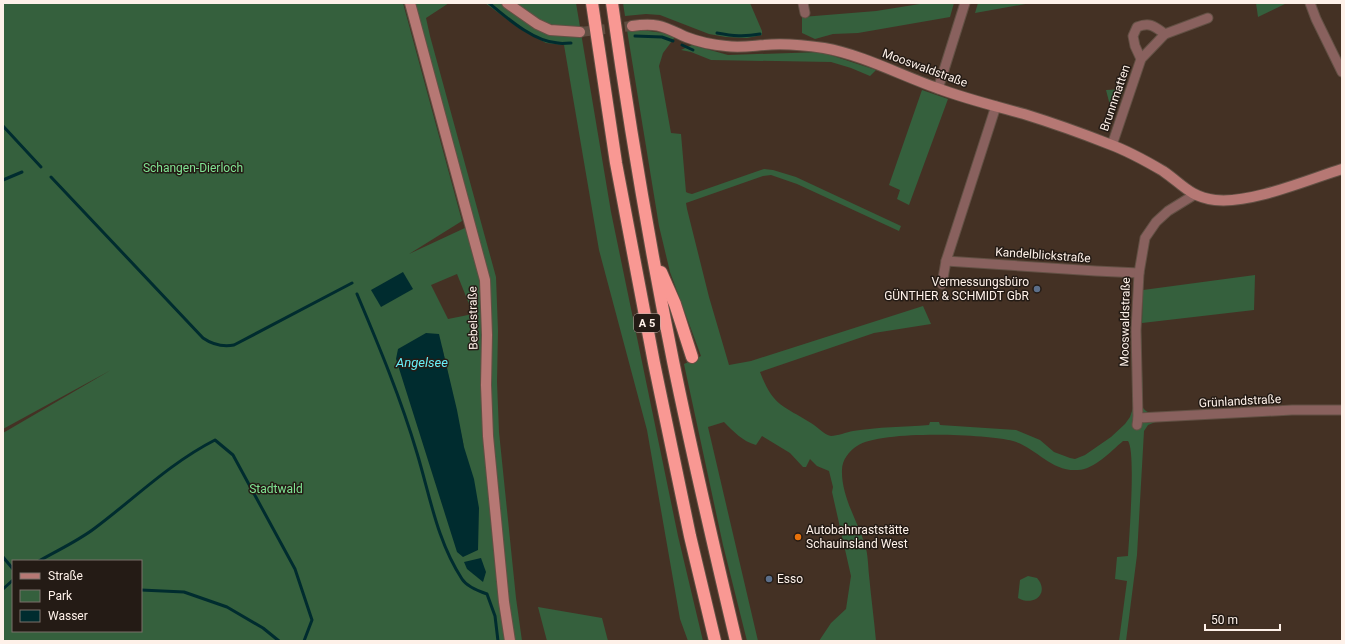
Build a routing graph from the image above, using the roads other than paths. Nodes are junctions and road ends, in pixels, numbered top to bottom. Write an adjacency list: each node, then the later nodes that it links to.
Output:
1 (410, 3): 27 (street, Bebelstraße)
2 (507, 3): 11 (street)
3 (592, 3): 28 (highway, A 5)
4 (612, 3): 20 (highway, A 5)
5 (803, 3): 8 (street)
6 (964, 3): 15 (street)
7 (1310, 3): 14 (street)
8 (805, 13)
9 (1208, 18): 12 (street, Brunnmatten)
10 (632, 26): 15 (street, Mooswaldstraße)
11 (580, 32)
12 (1165, 34): 13 (street, Brunnmatten); 13 (street, Brunnmatten)
13 (1142, 59): 17 (street, Brunnmatten)
14 (1342, 72)
15 (938, 89): 16 (street, Mooswaldstraße)
16 (996, 106): 17 (street, Mooswaldstraße); 21 (street)
17 (1112, 145): 19 (street, Mooswaldstraße)
18 (1342, 169): 19 (street, Mooswaldstraße)
19 (1194, 195): 22 (street, Mooswaldstraße)
20 (653, 255): 24 (highway); 29 (highway, A 5)
21 (946, 261): 22 (street, Kandelblickstraße); 23 (street)
22 (1138, 273): 26 (street, Mooswaldstraße)
23 (942, 284)
24 (692, 357)
25 (1342, 410): 26 (street, Grünlandstraße)
26 (1138, 422)
27 (510, 641)
28 (715, 641)
29 (736, 641)

